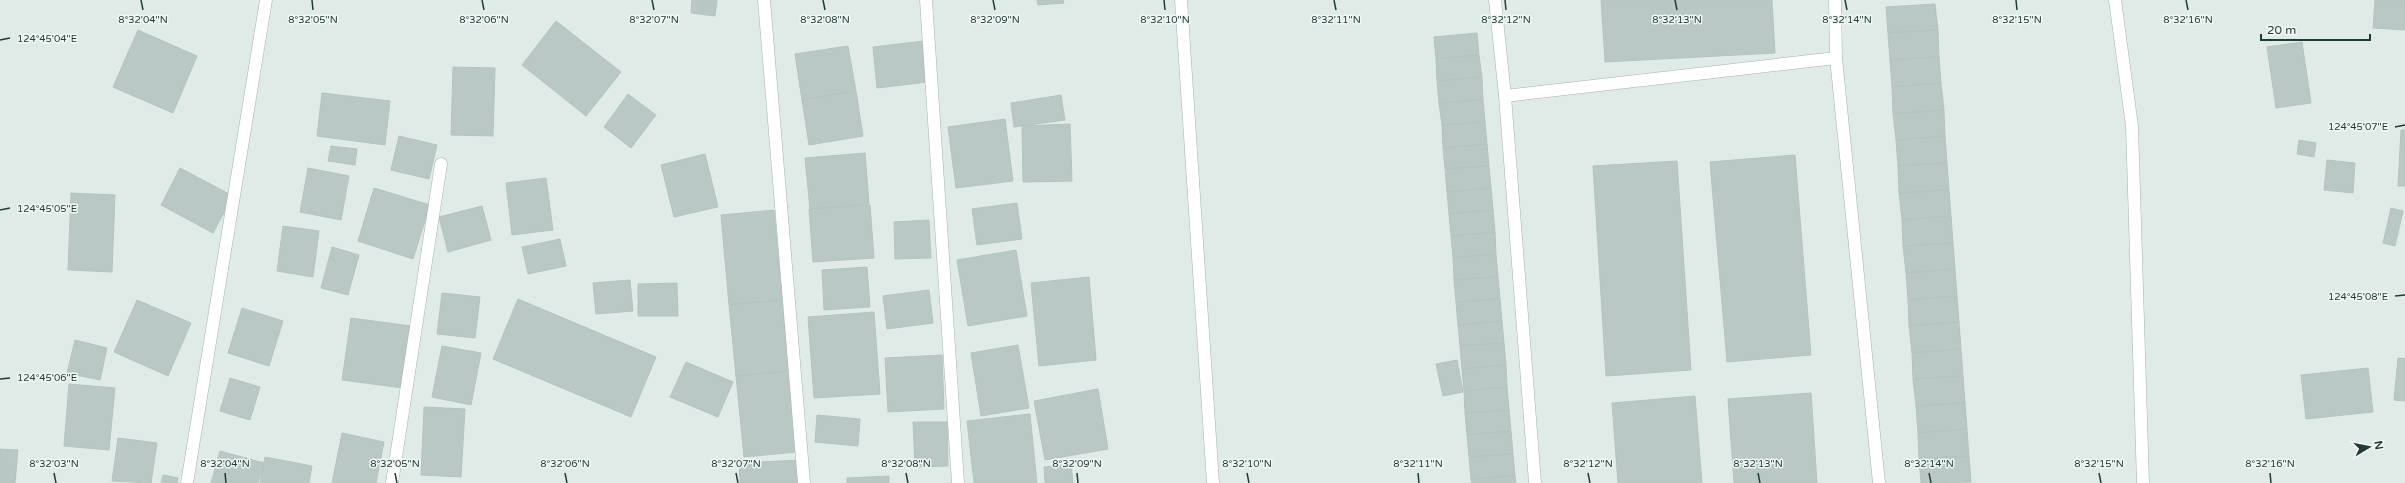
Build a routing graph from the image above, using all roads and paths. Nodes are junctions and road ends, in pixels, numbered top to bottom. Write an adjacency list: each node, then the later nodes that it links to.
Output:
1 (266, 0): 11 (street)
2 (764, 0): 13 (street)
3 (926, 0): 14 (street)
4 (1181, 0): 15 (street)
5 (1495, 0): 9 (street)
6 (1835, 0): 8 (street)
7 (2115, 0): 18 (street)
8 (1836, 58): 9 (street); 17 (street)
9 (1505, 96): 16 (street)
10 (441, 164): 12 (street)
11 (186, 483)
12 (392, 483)
13 (804, 483)
14 (958, 483)
15 (1213, 483)
16 (1535, 483)
17 (1879, 483)
18 (2143, 483)

